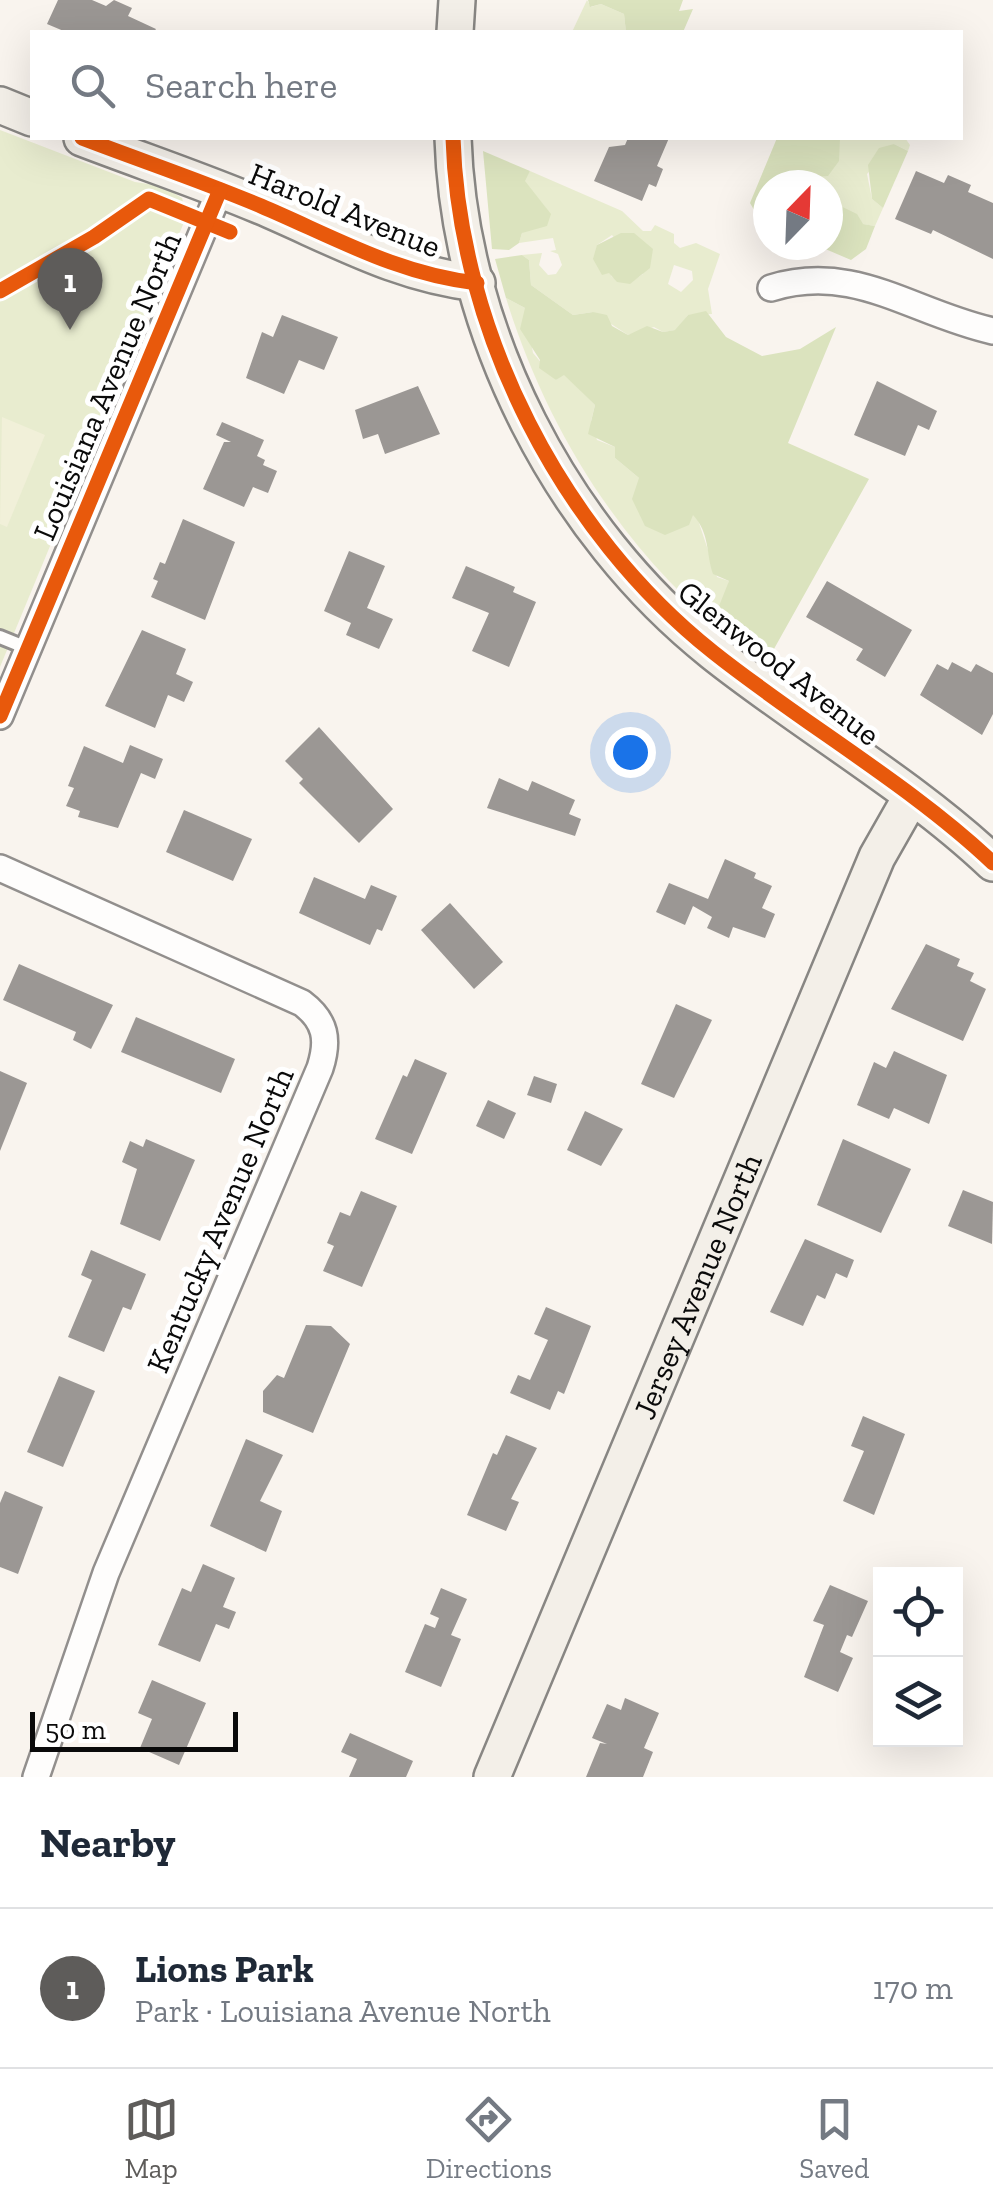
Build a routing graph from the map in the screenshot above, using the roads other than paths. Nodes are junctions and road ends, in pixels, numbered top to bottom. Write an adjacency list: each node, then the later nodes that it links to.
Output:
1 (457, 0): 2 (street)
2 (456, 30)
3 (0, 104): 4 (street)
4 (30, 117)
5 (87, 140): 7 (street, Harold Avenue)
6 (453, 140): 8 (street, Glenwood Avenue)
7 (220, 190): 8 (street, Harold Avenue); 12 (street, Louisiana Avenue North)
8 (476, 283): 14 (street, Glenwood Avenue)
9 (770, 288): 10 (street)
10 (993, 330)
11 (0, 637): 12 (lane)
12 (27, 648): 13 (street, Louisiana Avenue North)
13 (0, 716)
14 (910, 799): 15 (street, Glenwood Avenue); 18 (street, Jersey Avenue North)
15 (993, 863)
16 (0, 868): 17 (street, Kentucky Avenue North)
17 (36, 1777)
18 (492, 1777)

